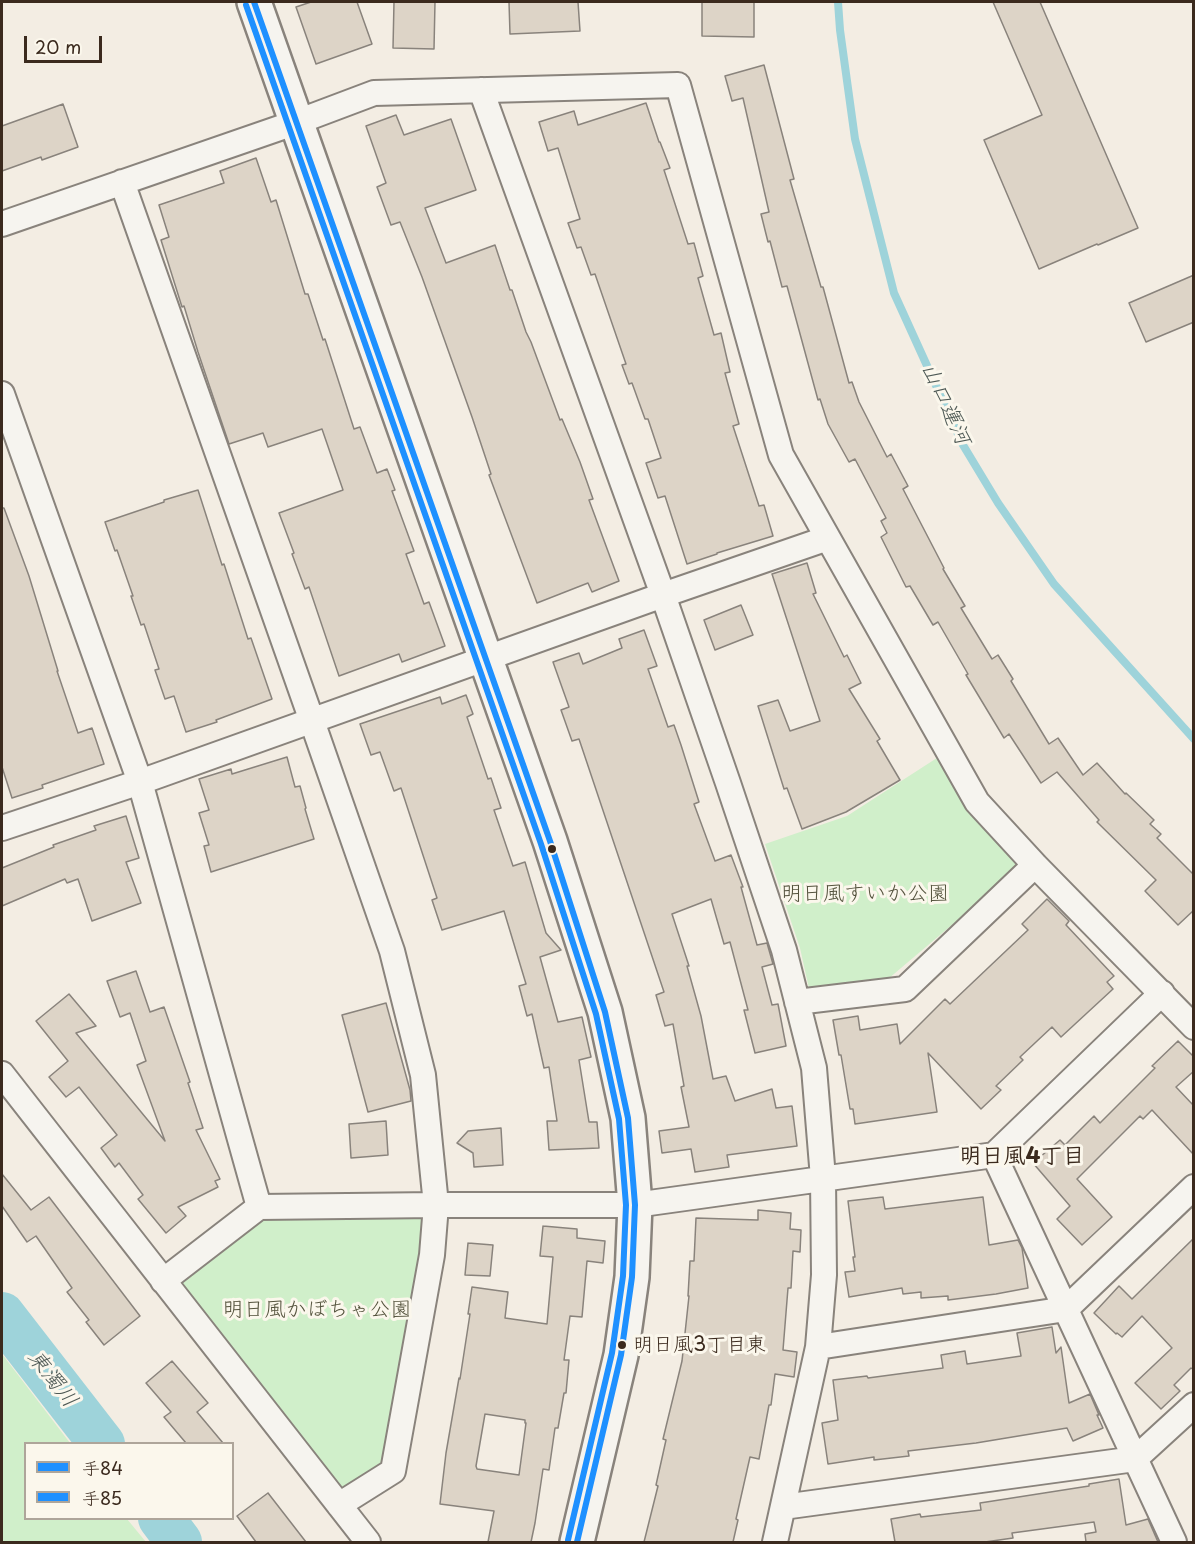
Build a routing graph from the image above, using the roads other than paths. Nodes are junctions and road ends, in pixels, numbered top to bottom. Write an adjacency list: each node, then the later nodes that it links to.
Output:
1 (254, 2): 3 (street)
2 (482, 90): 3 (street); 7 (street); 8 (street)
3 (297, 122): 4 (street); 9 (street)
4 (122, 182): 5 (street); 10 (street)
5 (2, 224)
6 (2, 394): 11 (street)
7 (828, 538): 8 (street); 13 (street)
8 (663, 595): 9 (street); 15 (street)
9 (486, 659): 10 (street); 22 (street)
10 (312, 720): 11 (street); 21 (street)
11 (140, 782): 12 (street); 23 (street)
12 (2, 828)
13 (1035, 865): 14 (street); 15 (street)
14 (1162, 993): 16 (street); 18 (street)
15 (797, 1002): 19 (street)
16 (1194, 1027)
17 (2, 1074): 24 (street)
18 (994, 1155): 19 (street); 25 (street)
19 (823, 1178): 22 (street); 26 (street)
20 (1194, 1187): 25 (street)
21 (436, 1205): 22 (street); 23 (street); 29 (street)
22 (634, 1205): 32 (street)
23 (259, 1207): 24 (street)
24 (164, 1281): 29 (street)
25 (1066, 1309): 26 (street); 28 (street)
26 (818, 1347): 30 (street)
27 (1194, 1405): 28 (street)
28 (1135, 1459): 30 (street); 34 (street)
29 (339, 1505): 31 (street)
30 (783, 1507): 33 (street)
31 (368, 1542)
32 (577, 1542)
33 (776, 1542)
34 (1174, 1542)

